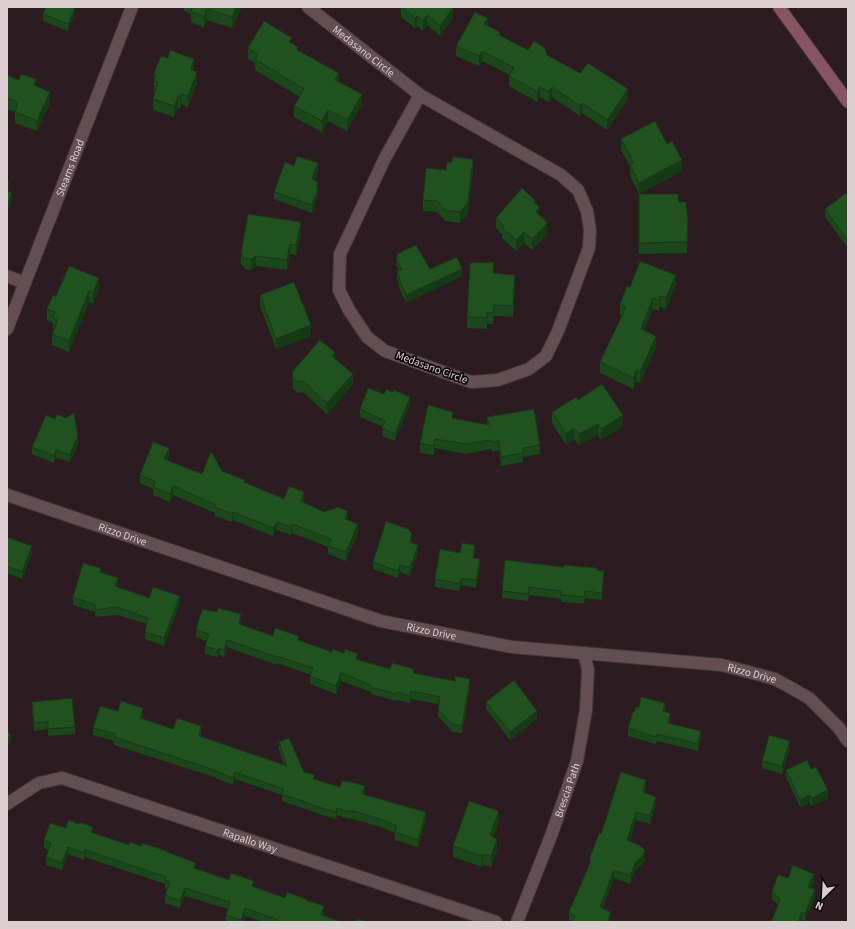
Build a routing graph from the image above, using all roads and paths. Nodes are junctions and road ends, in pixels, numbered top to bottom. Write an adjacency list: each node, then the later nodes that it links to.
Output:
1 (132, 7): 7 (street, Stearns Road)
2 (308, 7): 4 (street, Medasano Circle)
3 (779, 7): 5 (street)
4 (420, 95): 4 (street, Medasano Circle)
5 (848, 102)
6 (7, 276): 7 (street)
7 (25, 283): 8 (street, Stearns Road)
8 (7, 329)
9 (7, 495): 10 (street, Rizzo Drive)
10 (584, 653): 11 (street, Rizzo Drive); 14 (street, Brescia Path)
11 (848, 742)
12 (7, 804): 13 (street, Rapallo Way)
13 (496, 922)
14 (517, 922)

